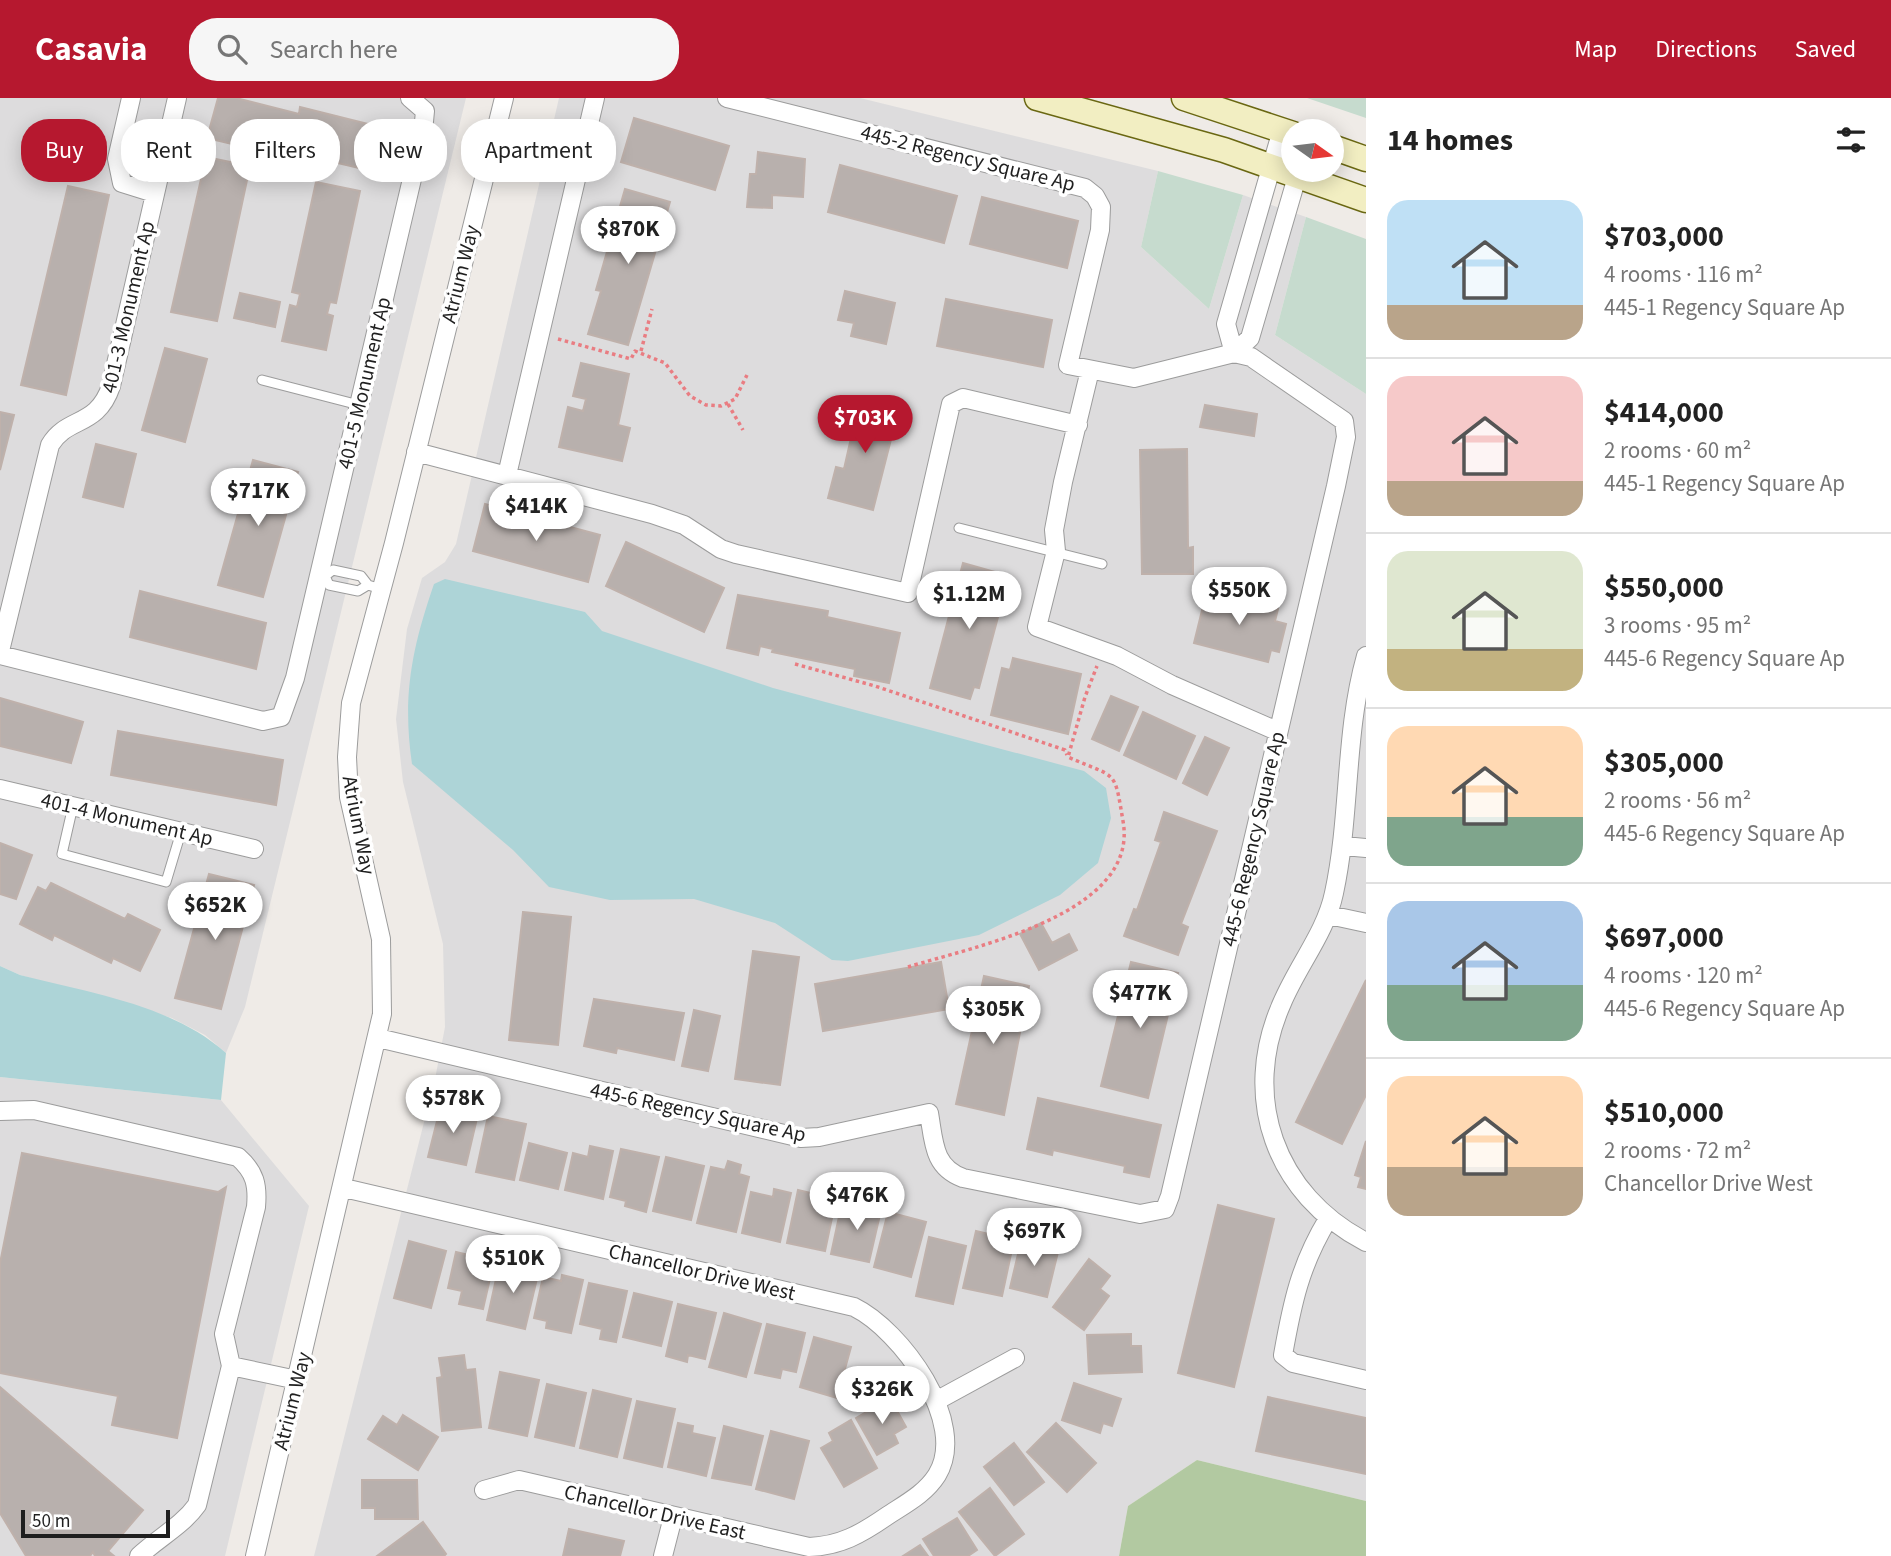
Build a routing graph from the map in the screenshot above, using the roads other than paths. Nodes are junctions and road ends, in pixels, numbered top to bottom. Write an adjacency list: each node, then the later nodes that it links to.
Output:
1 (131, 98): 18 (street)
2 (177, 98): 18 (street, 401-3 Monument Ap)
3 (410, 98): 25 (street, 401-5 Monument Ap)
4 (504, 98): 27 (street, Atrium Way)
5 (595, 98): 28 (street)
6 (727, 98): 9 (street)
7 (1037, 98): 14 (main road)
8 (1184, 98): 10 (main road)
9 (793, 106): 23 (street, 445-2 Regency Square Ap)
10 (1281, 130)
11 (1281, 145): 14 (street)
12 (1344, 151): 13 (main road)
13 (1366, 159)
14 (1270, 166): 15 (main road); 20 (street)
15 (1281, 169)
16 (1295, 182): 21 (street)
17 (1321, 182): 19 (main road)
18 (154, 193): 34 (street, 401-3 Monument Ap)
19 (1366, 200)
20 (1244, 257): 21 (street); 22 (street)
21 (1271, 265): 22 (street)
22 (1234, 353): 23 (street); 36 (street, 445-6 Regency Square Ap)
23 (1090, 370): 26 (street)
24 (262, 380): 25 (lane)
25 (359, 405): 32 (street, 401-5 Monument Ap)
26 (1078, 425): 28 (street); 30 (street)
27 (416, 452): 28 (street); 33 (street, Atrium Way)
28 (507, 475)
29 (959, 528): 30 (lane)
30 (1056, 551): 31 (lane); 36 (street)
31 (1102, 564)
32 (322, 576): 33 (lane); 33 (lane); 34 (street, 401-5 Monument Ap)
33 (375, 587): 45 (street, Atrium Way)
34 (0, 653)
35 (1366, 656): 40 (street)
36 (1277, 731): 45 (street, 445-6 Regency Square Ap)
37 (0, 789): 38 (street, 401-4 Monument Ap)
38 (74, 806): 39 (street, 401-4 Monument Ap); 39 (lane)
39 (181, 832): 42 (street, 401-4 Monument Ap)
40 (1344, 846): 41 (street); 43 (street)
41 (1366, 848)
42 (254, 849)
43 (1329, 915): 44 (street); 48 (street)
44 (1366, 923)
45 (378, 1038): 47 (street, Atrium Way)
46 (0, 1111): 51 (street)
47 (344, 1188): 52 (street, Atrium Way); 54 (street, Chancellor Drive West)
48 (1328, 1219): 49 (street); 53 (street)
49 (1366, 1242)
50 (1015, 1357): 54 (street)
51 (231, 1366): 52 (street); 57 (street)
52 (297, 1380): 58 (street, Atrium Way)
53 (1366, 1380)
54 (936, 1401): 56 (street, Chancellor Drive East)
55 (484, 1490): 56 (street, Chancellor Drive East)
56 (673, 1517): 59 (street)
57 (139, 1556)
58 (255, 1556)
59 (663, 1556)

